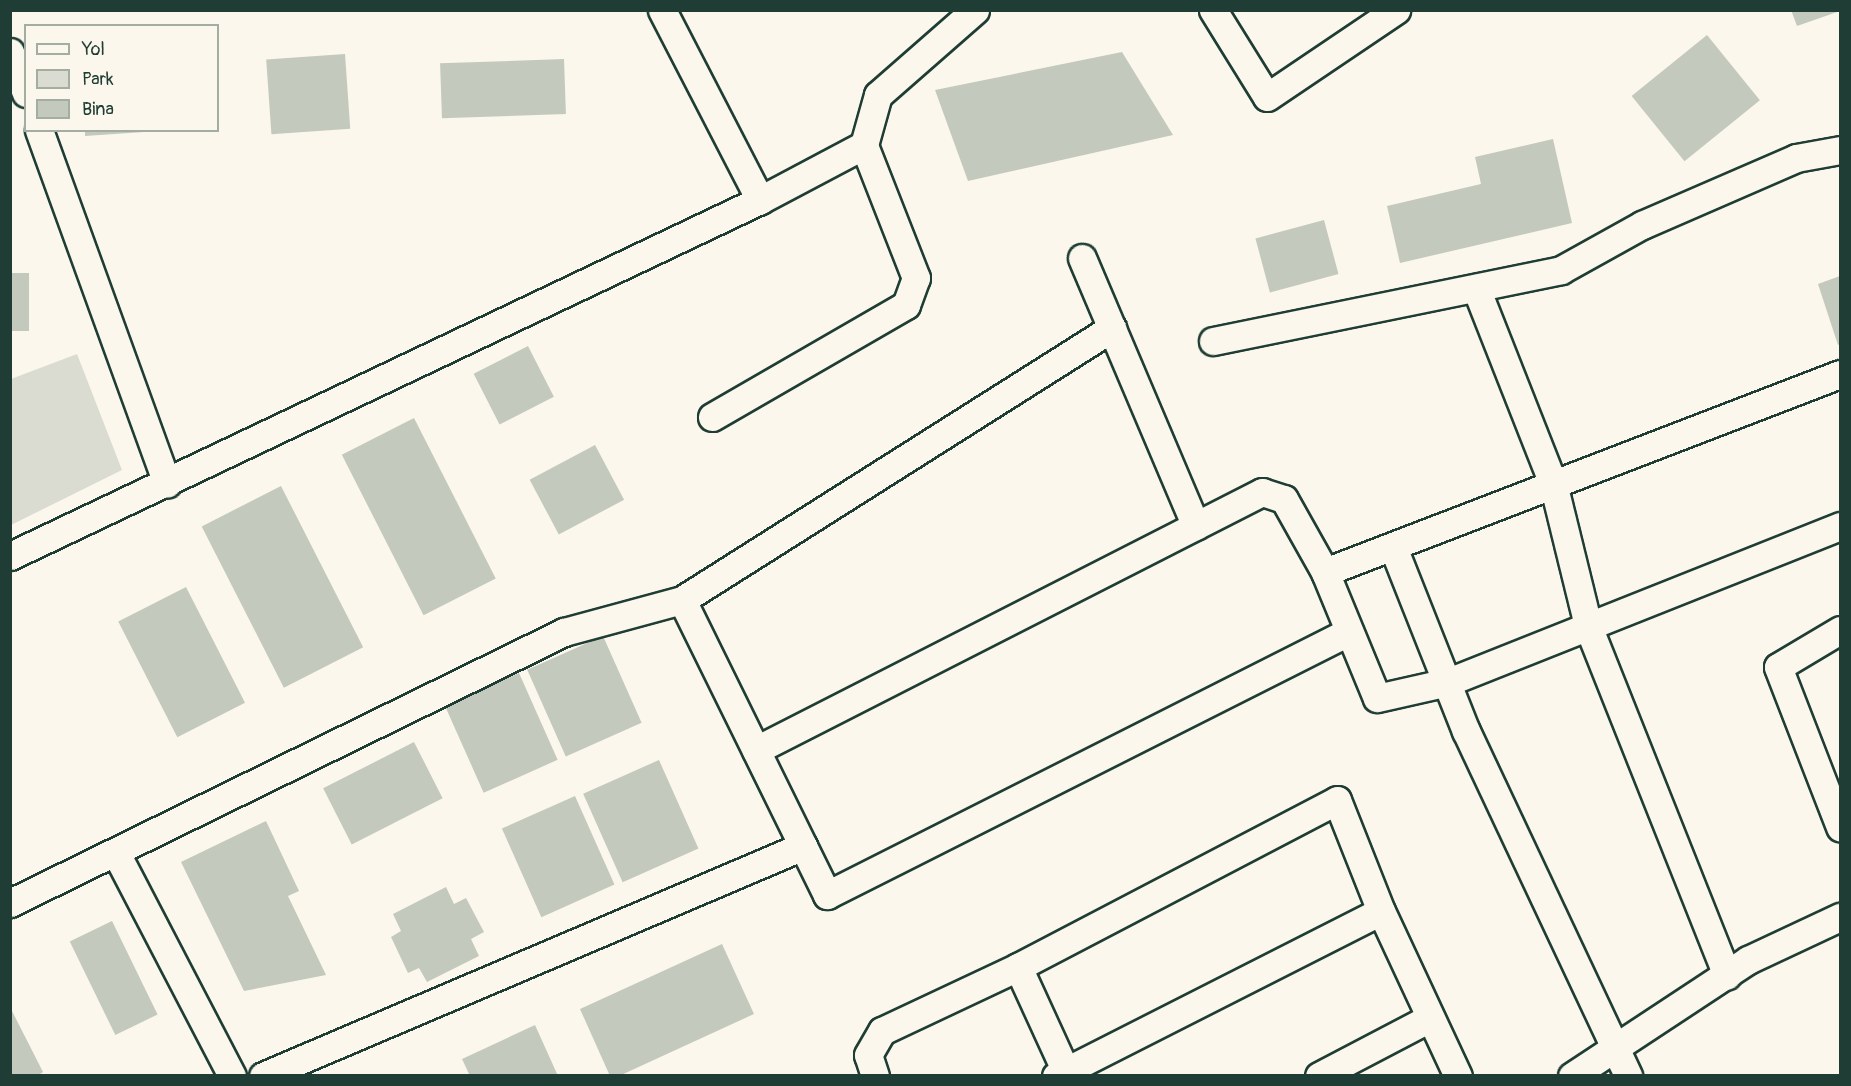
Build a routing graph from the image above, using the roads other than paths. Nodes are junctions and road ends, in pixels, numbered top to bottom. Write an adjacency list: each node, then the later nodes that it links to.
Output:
1 (662, 10): 10 (street)
2 (975, 10): 8 (street)
3 (1213, 10): 4 (street)
4 (1396, 10)
5 (10, 51): 6 (street)
6 (24, 88)
7 (40, 132): 18 (street)
8 (864, 145): 10 (street); 16 (street)
9 (1840, 150): 12 (street)
10 (760, 200): 18 (street)
11 (1082, 258): 13 (street)
12 (1476, 288): 14 (street); 17 (street)
13 (1112, 328): 19 (street); 24 (street)
14 (1213, 341)
15 (1840, 374): 17 (street)
16 (712, 417)
17 (1552, 483): 21 (street); 25 (street)
18 (167, 484): 22 (street)
19 (1196, 526): 23 (street); 29 (street)
20 (1840, 526): 25 (street)
21 (1393, 547): 23 (street); 28 (street)
22 (10, 556)
23 (1325, 572): 27 (street)
24 (682, 600): 29 (street); 32 (street)
25 (1588, 626): 28 (street); 37 (street)
26 (1840, 630): 30 (street)
27 (1348, 632): 28 (street); 31 (street)
28 (1448, 682): 39 (street)
29 (756, 750): 31 (street)
30 (1840, 827)
31 (803, 846): 42 (street)
32 (116, 853): 33 (street); 41 (street)
33 (10, 903)
34 (1381, 911): 36 (street); 38 (street); 40 (street)
35 (1840, 917): 37 (street)
36 (1018, 967): 40 (street); 43 (street)
37 (1727, 975): 39 (street)
38 (1430, 1018): 44 (street); 45 (street)
39 (1612, 1048): 46 (street); 47 (street)
40 (1063, 1074)
41 (232, 1076)
42 (263, 1076)
43 (875, 1076)
44 (1319, 1076)
45 (1458, 1076)
46 (1572, 1076)
47 (1628, 1076)

